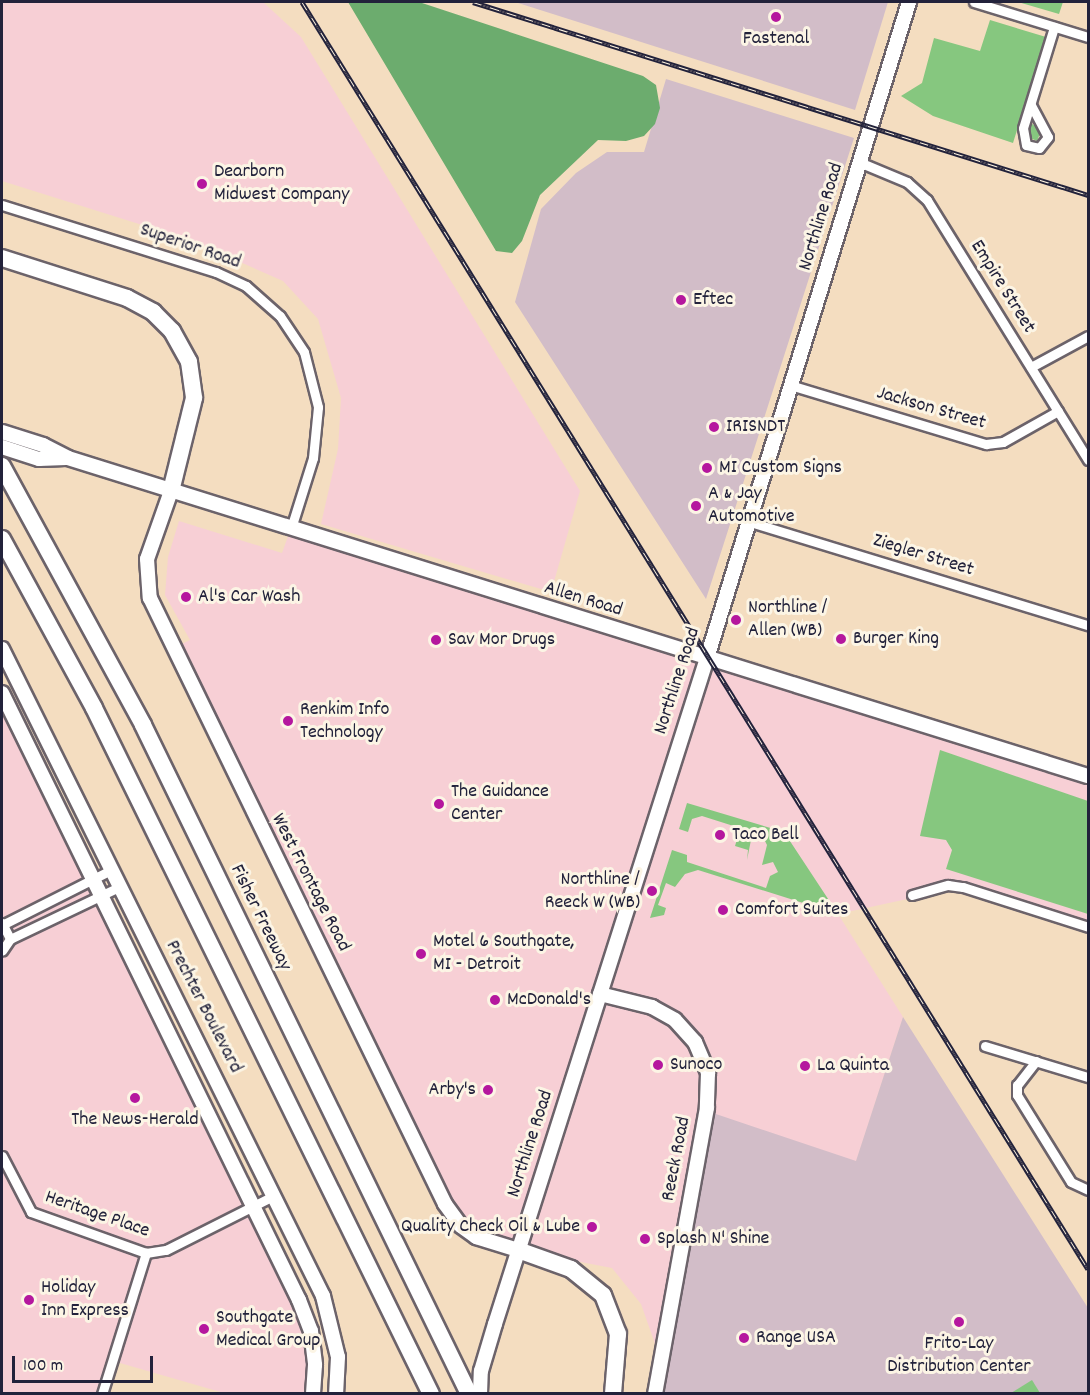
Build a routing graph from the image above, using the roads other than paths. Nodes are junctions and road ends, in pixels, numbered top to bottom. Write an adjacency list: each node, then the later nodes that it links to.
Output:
1 (909, 2): 6 (main road, Northline Road)
2 (974, 2): 3 (street)
3 (1054, 27): 4 (street); 5 (street)
4 (1089, 37)
5 (1030, 105)
6 (859, 162): 10 (street, Empire Street); 11 (main road, Northline Road)
7 (2, 205): 20 (street, Superior Road)
8 (2, 258): 18 (highway)
9 (1089, 336): 10 (street)
10 (1031, 367): 12 (street, Empire Street)
11 (790, 385): 12 (street, Jackson Street); 19 (main road, Northline Road)
12 (1058, 411): 16 (street, Empire Street)
13 (2, 432): 15 (main road, Allen Road)
14 (2, 447): 15 (main road, Allen Road)
15 (68, 458): 18 (main road, Allen Road)
16 (1089, 460)
17 (4, 470): 63 (highway, Fisher Freeway)
18 (171, 491): 20 (main road, Allen Road); 54 (main road, West Frontage Road)
19 (747, 521): 22 (street, Ziegler Street); 24 (main road, Northline Road)
20 (291, 528): 24 (main road, Allen Road)
21 (2, 539): 62 (highway)
22 (1089, 625)
23 (2, 649): 26 (main road, Prechter Boulevard)
24 (707, 658): 28 (main road, Allen Road); 42 (main road, Northline Road)
25 (2, 693): 27 (main road)
26 (44, 728): 27 (main road); 29 (main road, Prechter Boulevard)
27 (23, 736): 30 (main road)
28 (1089, 776)
29 (69, 779): 30 (main road); 31 (main road, Prechter Boulevard)
30 (49, 789): 32 (main road)
31 (94, 832): 32 (main road); 33 (main road, Prechter Boulevard)
32 (72, 838): 34 (main road)
33 (113, 868): 34 (street); 35 (main road, Prechter Boulevard)
34 (92, 879): 37 (main road); 38 (street)
35 (121, 886): 37 (street); 43 (main road, Prechter Boulevard)
36 (912, 895): 39 (street)
37 (100, 896): 40 (street); 44 (main road)
38 (3, 924): 40 (street)
39 (1089, 927)
40 (10, 939): 41 (street)
41 (2, 951)
42 (600, 993): 54 (main road, Northline Road); 66 (main road, Reeck Road)
43 (192, 1029): 44 (main road); 49 (main road, Prechter Boulevard)
44 (170, 1038): 48 (main road)
45 (985, 1046): 46 (street)
46 (1036, 1061): 47 (street); 51 (street)
47 (1089, 1077)
48 (195, 1087): 49 (main road); 53 (main road)
49 (243, 1130): 52 (main road, Prechter Boulevard)
50 (2, 1156): 55 (street, Heritage Place)
51 (1089, 1190)
52 (273, 1196): 53 (street, Heritage Place); 56 (main road, Prechter Boulevard)
53 (253, 1206): 55 (street, Heritage Place); 57 (main road)
54 (518, 1250): 58 (main road, Northline Road); 65 (highway)
55 (146, 1253): 59 (street)
56 (332, 1325): 57 (main road); 61 (main road, Prechter Boulevard)
57 (311, 1331): 60 (main road)
58 (481, 1371): 63 (main road, Northline Road); 64 (main road, Northline Road)
59 (102, 1394)
60 (313, 1394)
61 (336, 1394)
62 (430, 1394)
63 (470, 1394)
64 (480, 1394)
65 (613, 1394)
66 (655, 1394)

